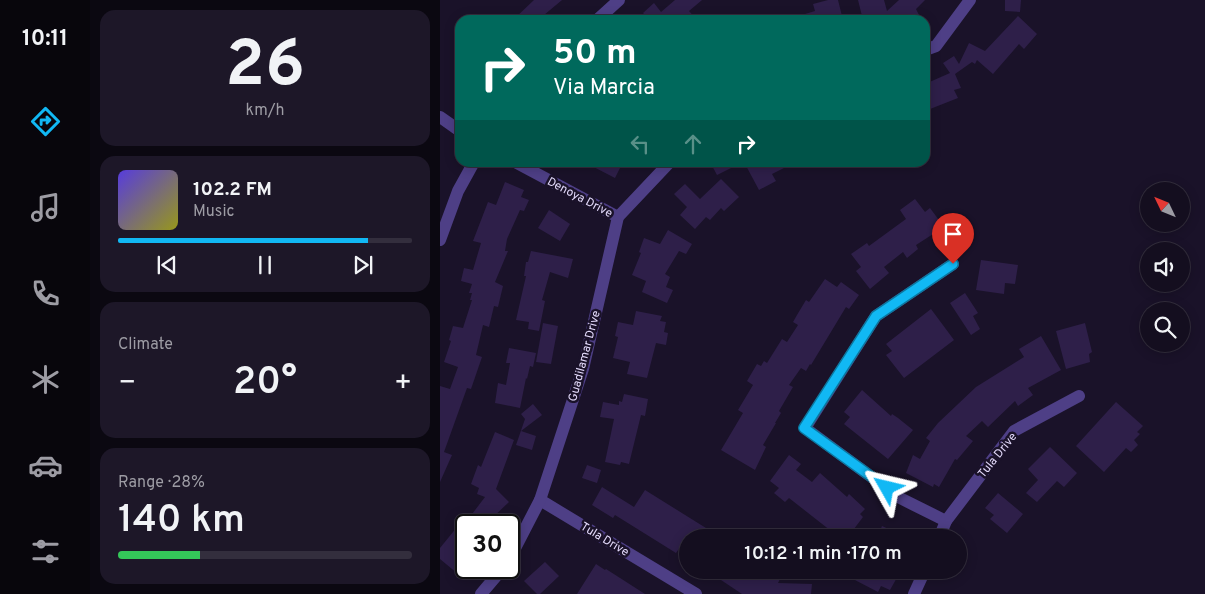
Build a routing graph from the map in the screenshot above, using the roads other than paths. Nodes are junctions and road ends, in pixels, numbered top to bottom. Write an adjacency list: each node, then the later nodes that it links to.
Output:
1 (619, 0): 3 (street)
2 (970, 0): 4 (street)
3 (602, 15)
4 (930, 48)
5 (440, 117): 6 (street)
6 (455, 128)
7 (471, 167): 11 (street)
8 (524, 167): 10 (street, Denoya Drive)
9 (665, 167): 10 (street)
10 (618, 217): 14 (street, Guadilamar Drive)
11 (440, 240)
12 (953, 264): 15 (street)
13 (1079, 396): 15 (street, Tula Drive)
14 (540, 500): 17 (street, Guadilamar Drive); 21 (street, Tula Drive)
15 (946, 521): 16 (street, Tula Drive)
16 (943, 529)
17 (520, 539)
18 (494, 579): 20 (street)
19 (921, 579): 22 (street)
20 (481, 594)
21 (696, 594)
22 (914, 594)

